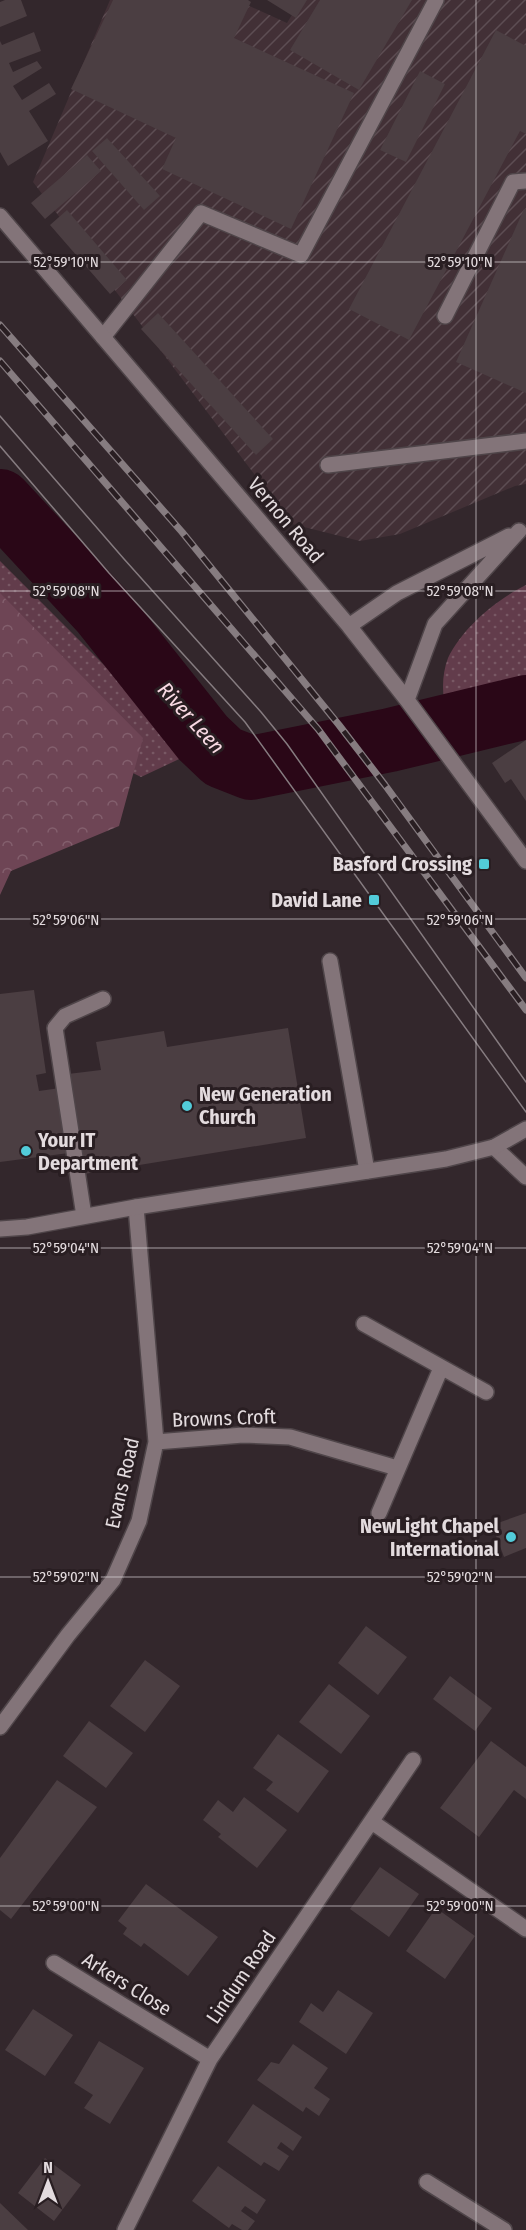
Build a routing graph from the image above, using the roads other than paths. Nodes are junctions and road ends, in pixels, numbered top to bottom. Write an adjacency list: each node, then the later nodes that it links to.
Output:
1 (436, 0): 5 (street)
2 (526, 181): 4 (street)
3 (0, 216): 5 (street, Vernon Road)
4 (445, 316)
5 (103, 337): 9 (street, Vernon Road)
6 (526, 441): 7 (street)
7 (328, 465)
8 (523, 530): 9 (street); 10 (street)
9 (349, 627): 10 (street, Vernon Road)
10 (407, 700): 11 (street, Vernon Road)
11 (526, 861)
12 (330, 961): 16 (street)
13 (103, 999): 19 (street)
14 (526, 1129): 15 (street)
15 (494, 1147): 16 (street); 17 (street)
16 (367, 1172): 18 (street)
17 (526, 1177)
18 (136, 1207): 19 (street); 24 (street, Evans Road)
19 (84, 1216): 20 (street)
20 (0, 1229)
21 (364, 1324): 22 (street)
22 (441, 1368): 23 (street); 25 (street)
23 (486, 1392)
24 (156, 1442): 25 (street, Browns Croft); 27 (street, Evans Road)
25 (397, 1468): 26 (street)
26 (379, 1514)
27 (5, 1710): 28 (street, Evans Road)
28 (0, 1727)
29 (413, 1760): 30 (street, Lindum Road)
30 (372, 1822): 31 (street); 33 (street, Lindum Road)
31 (526, 1929)
32 (54, 1963): 33 (street, Arkers Close)
33 (210, 2059): 35 (street, Lindum Road)
34 (427, 2182): 36 (street)
35 (125, 2230)
36 (504, 2230)

